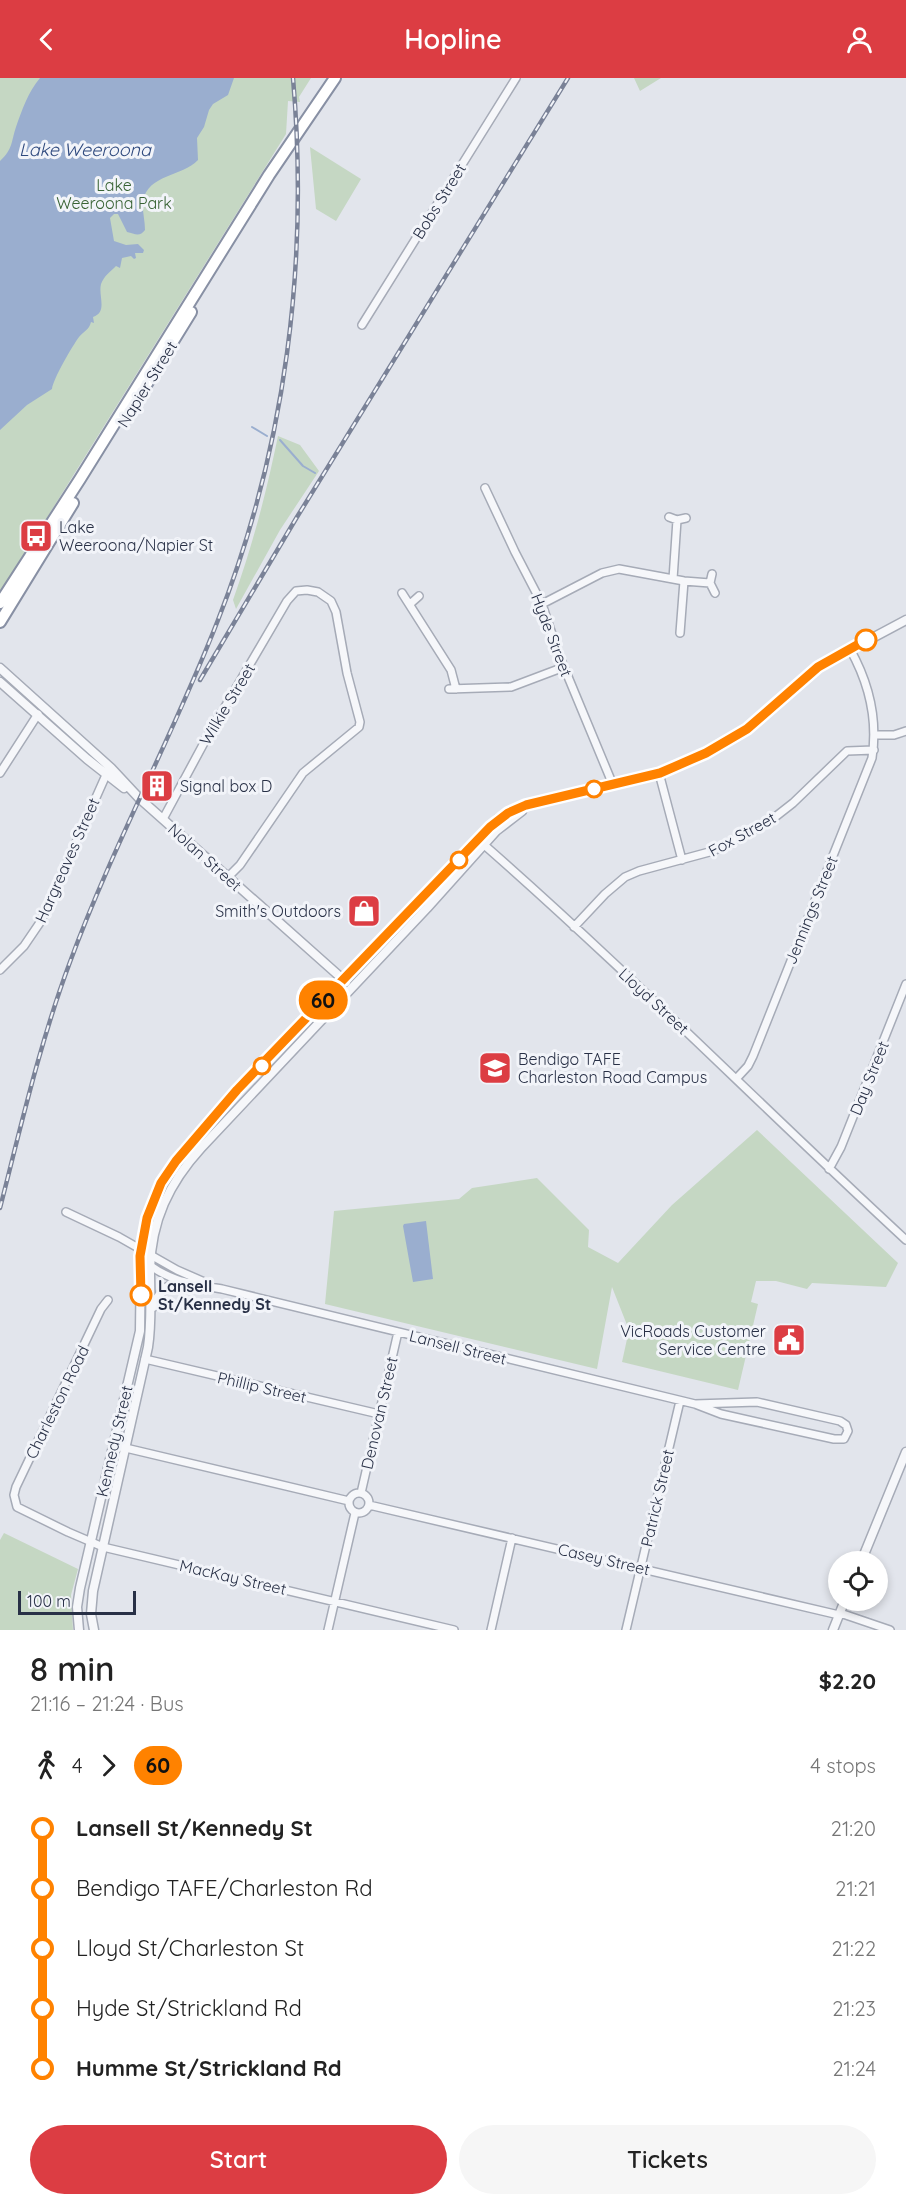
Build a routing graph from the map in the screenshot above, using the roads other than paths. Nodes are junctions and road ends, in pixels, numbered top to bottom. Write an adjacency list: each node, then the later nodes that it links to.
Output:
1 (328, 78): 4 (highway, Napier Street)
2 (334, 78): 4 (highway, Napier Street)
3 (516, 78): 5 (street, Bobs Street)
4 (304, 123): 6 (highway, Napier Street)
5 (362, 325)
6 (107, 442): 18 (highway, Napier Street); 22 (highway, Napier Street)
7 (485, 488): 20 (street, Hyde Street)
8 (669, 517): 10 (street)
9 (686, 518): 10 (street)
10 (677, 520): 12 (street)
11 (712, 574): 14 (street)
12 (673, 579): 13 (street); 20 (street)
13 (684, 581): 14 (street); 23 (street)
14 (710, 583): 16 (street)
15 (402, 593): 19 (street)
16 (715, 593)
17 (419, 596): 19 (street)
18 (0, 603)
19 (410, 604): 25 (street)
20 (542, 604): 25 (street, Hyde Street)
21 (906, 620): 24 (street)
22 (0, 622)
23 (680, 633)
24 (849, 649): 30 (street, Jennings Street); 34 (street)
25 (564, 667): 35 (street, Hyde Street)
26 (0, 668): 28 (street, Nolan Street)
27 (0, 682): 28 (street, Nolan Street)
28 (41, 711): 32 (street, Nolan Street); 33 (street)
29 (906, 731): 30 (street)
30 (875, 735): 31 (street, Jennings Street)
31 (874, 750): 38 (street, Fox Street); 48 (street, Jennings Street)
32 (108, 772): 36 (street, Nolan Street); 41 (street, Hargreaves Street)
33 (0, 773)
34 (660, 773): 35 (street); 38 (street)
35 (613, 785): 37 (street)
36 (163, 819): 39 (street, Nolan Street); 39 (street, Wilkie Street)
37 (481, 841): 40 (street, Lloyd Street); 42 (street); 44 (street)
38 (682, 860): 40 (street, Fox Street)
39 (228, 877): 42 (street, Nolan Street)
40 (574, 927): 48 (street, Lloyd Street)
41 (0, 970)
42 (343, 979): 44 (street, Nolan Street); 46 (street)
43 (906, 984): 45 (street, Day Street)
44 (353, 988): 47 (street)
45 (903, 1002): 49 (street, Day Street)
46 (296, 1030): 47 (street); 52 (street)
47 (305, 1038): 53 (street)
48 (736, 1079): 49 (street, Lloyd Street)
49 (829, 1169): 51 (street, Lloyd Street)
50 (66, 1212): 52 (street, Lansell Street)
51 (906, 1240)
52 (140, 1253): 53 (street, Lansell Street); 54 (street, Lansell Street); 64 (street, Kennedy Street)
53 (152, 1256): 54 (street, Kennedy Street); 56 (street, Lansell Street)
54 (150, 1267): 55 (street, Lansell Street); 58 (street, Kennedy Street)
55 (188, 1283): 56 (street, Lansell Street); 58 (street)
56 (222, 1289): 59 (street, Lansell Street)
57 (108, 1300): 70 (street, Charleston Road)
58 (151, 1312): 60 (street, Kennedy Street)
59 (398, 1332): 61 (street, Lansell Street); 63 (street, Denovan Street)
60 (145, 1359): 63 (street, Phillip Street); 65 (street, Kennedy Street)
61 (680, 1401): 62 (street, Lansell Street); 76 (street, Patrick Street)
62 (695, 1404): 62 (street, Lansell Street)
63 (379, 1414): 67 (street, Denovan Street)
64 (113, 1444): 65 (street); 73 (street, Kennedy Street)
65 (124, 1447): 68 (street); 74 (street, Kennedy Street)
66 (905, 1456): 75 (street)
67 (361, 1493): 68 (street); 69 (street)
68 (349, 1501): 71 (street)
69 (369, 1505): 71 (street); 72 (street, Casey Street)
70 (17, 1507): 73 (street, MacKay Street)
71 (355, 1513): 77 (street)
72 (512, 1538): 76 (street, Casey Street); 84 (street)
73 (91, 1542): 74 (street, MacKay Street); 80 (street, Kennedy Street)
74 (103, 1547): 77 (street, MacKay Street); 81 (street, Kennedy Street)
75 (866, 1551)
76 (641, 1567): 79 (street, Casey Street); 85 (street, Patrick Street)
77 (335, 1601): 82 (street); 83 (street, MacKay Street)
78 (840, 1611): 79 (street)
79 (839, 1614): 86 (street); 87 (street, Casey Street)
80 (79, 1630)
81 (94, 1630)
82 (328, 1630)
83 (454, 1630)
84 (491, 1630)
85 (626, 1630)
86 (833, 1630)
87 (890, 1630)

